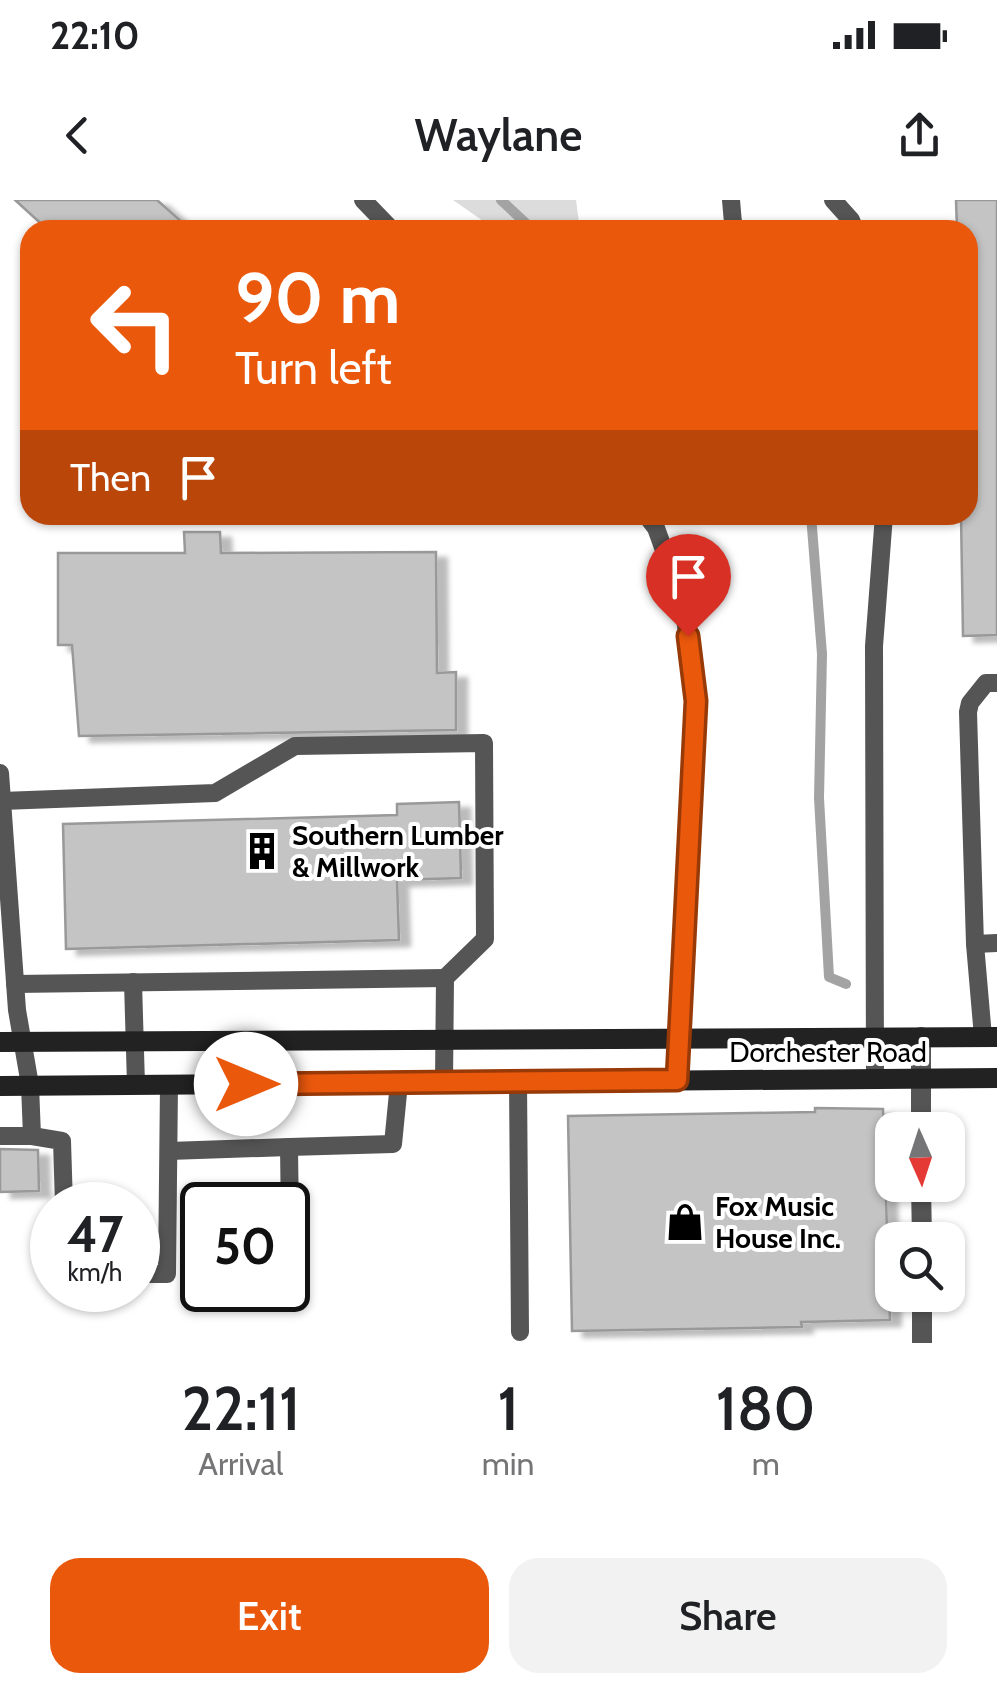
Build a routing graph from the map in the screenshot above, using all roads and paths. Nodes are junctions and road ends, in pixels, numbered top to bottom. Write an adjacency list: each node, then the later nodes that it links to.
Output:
1 (363, 200): 3 (lane)
2 (833, 200): 4 (lane)
3 (382, 220)
4 (851, 220)
5 (654, 525): 17 (lane)
6 (883, 525): 18 (lane)
7 (997, 683): 12 (lane)
8 (0, 773): 9 (lane)
9 (2, 801): 10 (lane); 13 (lane)
10 (6, 925): 15 (lane)
11 (997, 943): 12 (lane)
12 (975, 944): 16 (lane)
13 (445, 978): 14 (lane); 20 (lane)
14 (133, 982): 15 (lane); 21 (lane)
15 (15, 984): 22 (lane)
16 (990, 1037): 19 (main road, Dorchester Road)
17 (680, 1038): 18 (main road, Dorchester Road); 20 (main road, Dorchester Road); 26 (lane)
18 (875, 1038): 19 (main road, Dorchester Road); 25 (lane)
19 (921, 1038): 23 (street)
20 (446, 1040): 21 (main road, Dorchester Road); 29 (lane)
21 (136, 1041): 22 (main road, Dorchester Road); 32 (lane)
22 (10, 1042): 31 (lane)
23 (921, 1078): 24 (main road, Dorchester Road); 25 (main road, Dorchester Road); 34 (street)
24 (997, 1078)
25 (874, 1079): 26 (main road, Dorchester Road)
26 (677, 1080): 27 (main road, Dorchester Road)
27 (518, 1081): 29 (main road, Dorchester Road); 43 (lane)
28 (398, 1082): 29 (main road, Dorchester Road); 30 (main road, Dorchester Road); 37 (lane)
29 (444, 1082)
30 (170, 1084): 32 (main road, Dorchester Road); 38 (lane)
31 (30, 1085): 32 (main road, Dorchester Road); 33 (main road, Dorchester Road); 36 (lane)
32 (136, 1085)
33 (0, 1086)
34 (921, 1112)
35 (0, 1136): 36 (lane)
36 (32, 1136): 39 (lane)
37 (289, 1147): 38 (lane); 40 (lane)
38 (169, 1150): 41 (lane)
39 (63, 1182)
40 (289, 1182)
41 (160, 1274)
42 (922, 1312): 44 (street)
43 (520, 1332)
44 (922, 1343)

